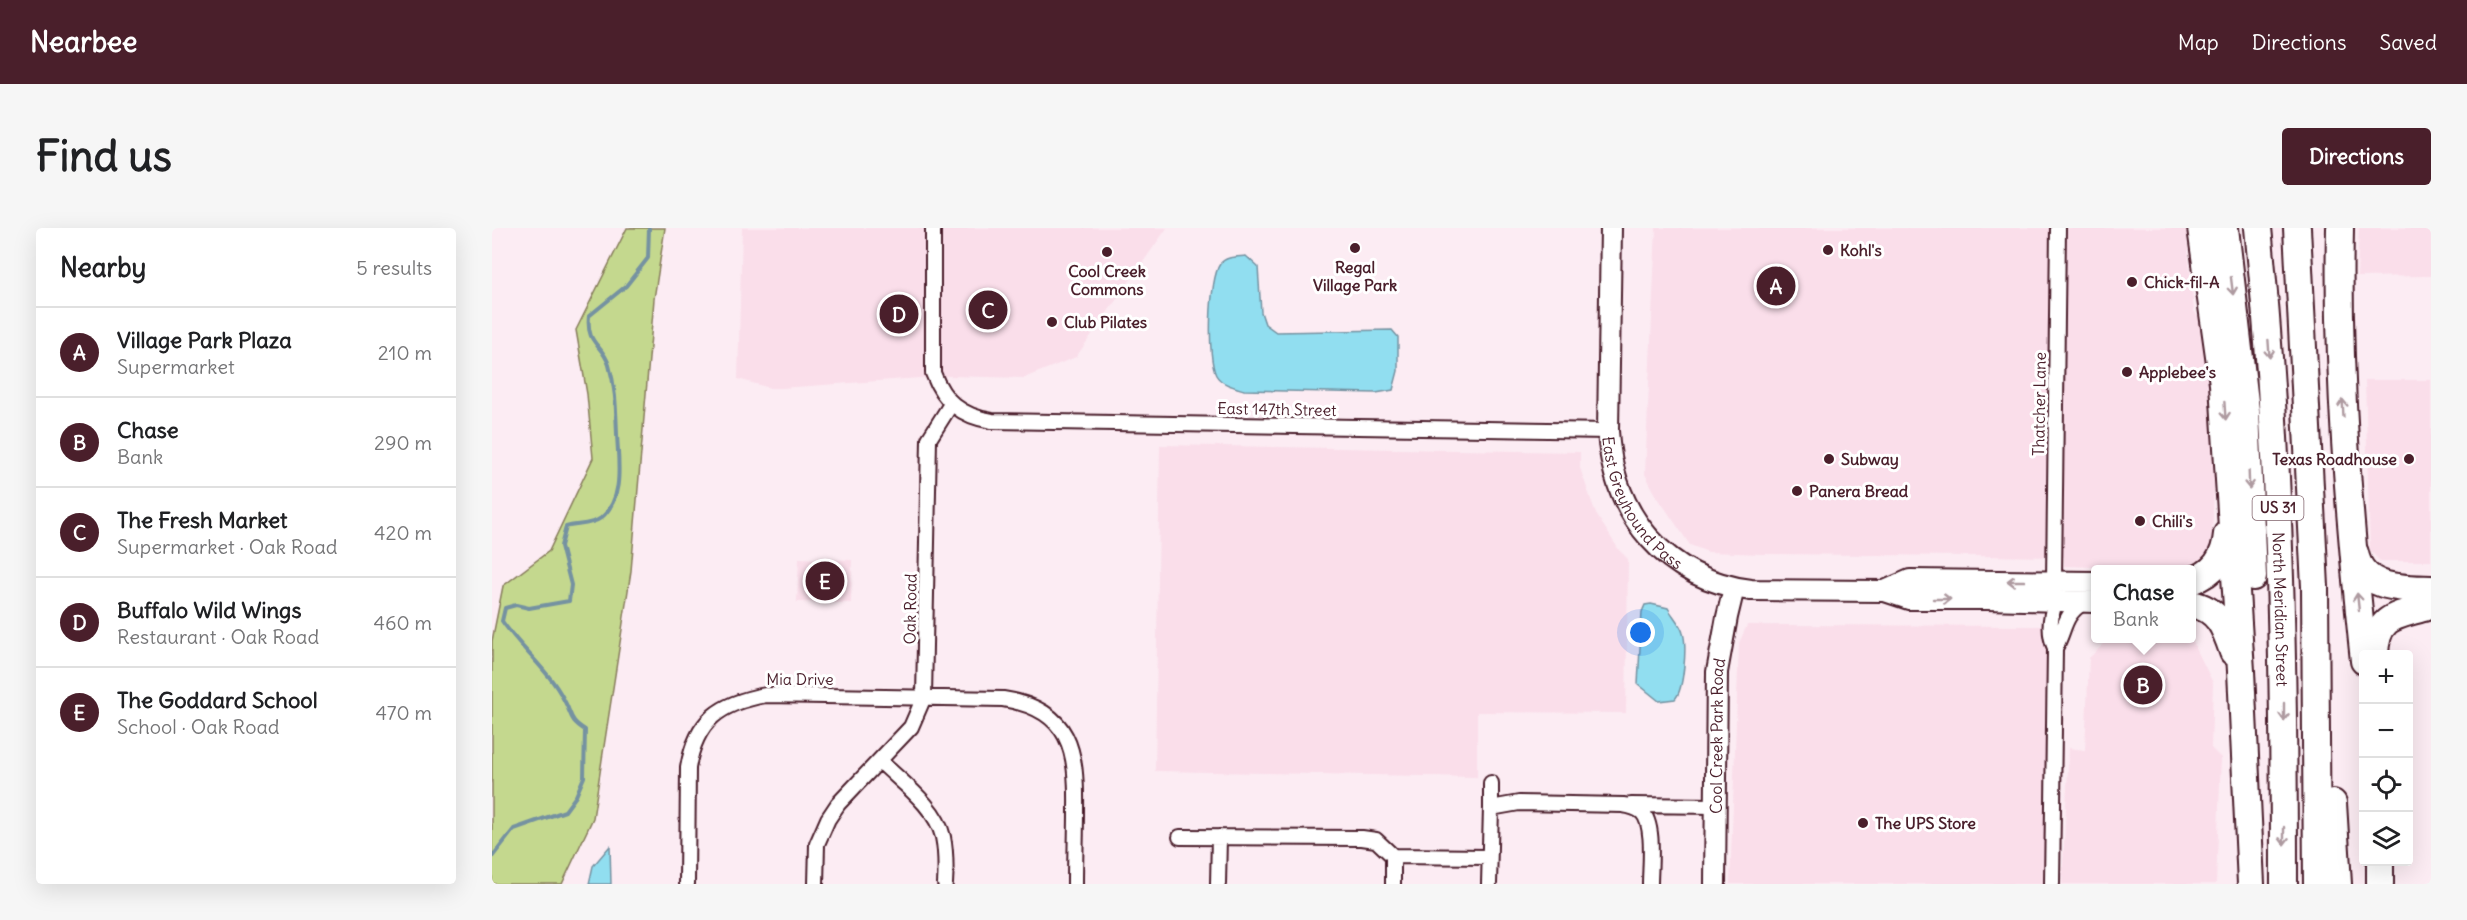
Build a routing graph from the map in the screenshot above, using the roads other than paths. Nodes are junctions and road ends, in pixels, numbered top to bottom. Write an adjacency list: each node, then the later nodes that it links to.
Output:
1 (933, 228): 11 (street)
2 (1611, 228): 12 (street, East Greyhound Pass)
3 (2058, 228): 19 (street, Thatcher Lane)
4 (2201, 228): 13 (highway, one-way to 13)
5 (2224, 228): 49 (highway, one-way to 49)
6 (2258, 228): 50 (highway, North Meridian Street / US 31, one-way to 50)
7 (2297, 228): 10 (highway, North Meridian Street / US 31)
8 (2305, 228): 10 (highway)
9 (2340, 228): 14 (highway, one-way to 9)
10 (2306, 383): 15 (highway, North Meridian Street / US 31)
11 (951, 404): 12 (street, East 147th Street); 27 (street, Oak Road)
12 (1608, 431): 18 (street, East Greyhound Pass)
13 (2228, 441): 16 (highway); 26 (highway)
14 (2350, 521): 21 (highway); 24 (highway, one-way to 14)
15 (2314, 539): 51 (highway, North Meridian Street / US 31); 52 (highway)
16 (2196, 578)
17 (2091, 583): 19 (street, East Greyhound Pass)
18 (1734, 588): 19 (street, East Greyhound Pass); 31 (street, Cool Creek Park Road)
19 (2055, 590): 20 (street, East Greyhound Pass); 23 (street, Thatcher Lane)
20 (2090, 602): 23 (street, Thatcher Lane)
21 (2429, 602): 25 (highway)
22 (2196, 606): 26 (highway)
23 (2055, 648): 47 (street, Thatcher Lane)
24 (2363, 650)
25 (2375, 650)
26 (2241, 671): 48 (highway)
27 (924, 697): 28 (street); 38 (street, Mia Drive); 41 (street)
28 (880, 761): 39 (street); 40 (street)
29 (1491, 783): 32 (street)
30 (1623, 805): 31 (street); 32 (street); 45 (street)
31 (1716, 806): 46 (street, Cool Creek Park Road)
32 (1491, 808): 36 (street)
33 (1180, 837): 34 (street)
34 (1219, 837): 35 (street); 42 (street)
35 (1393, 856): 36 (street); 43 (street)
36 (1490, 857): 44 (street)
37 (2380, 866): 53 (highway)
38 (687, 884)
39 (816, 884)
40 (945, 884)
41 (1075, 884)
42 (1218, 884)
43 (1393, 884)
44 (1489, 884)
45 (1650, 884)
46 (1715, 884)
47 (2052, 884)
48 (2251, 884)
49 (2256, 884)
50 (2284, 884)
51 (2317, 884)
52 (2338, 884)
53 (2380, 884)

